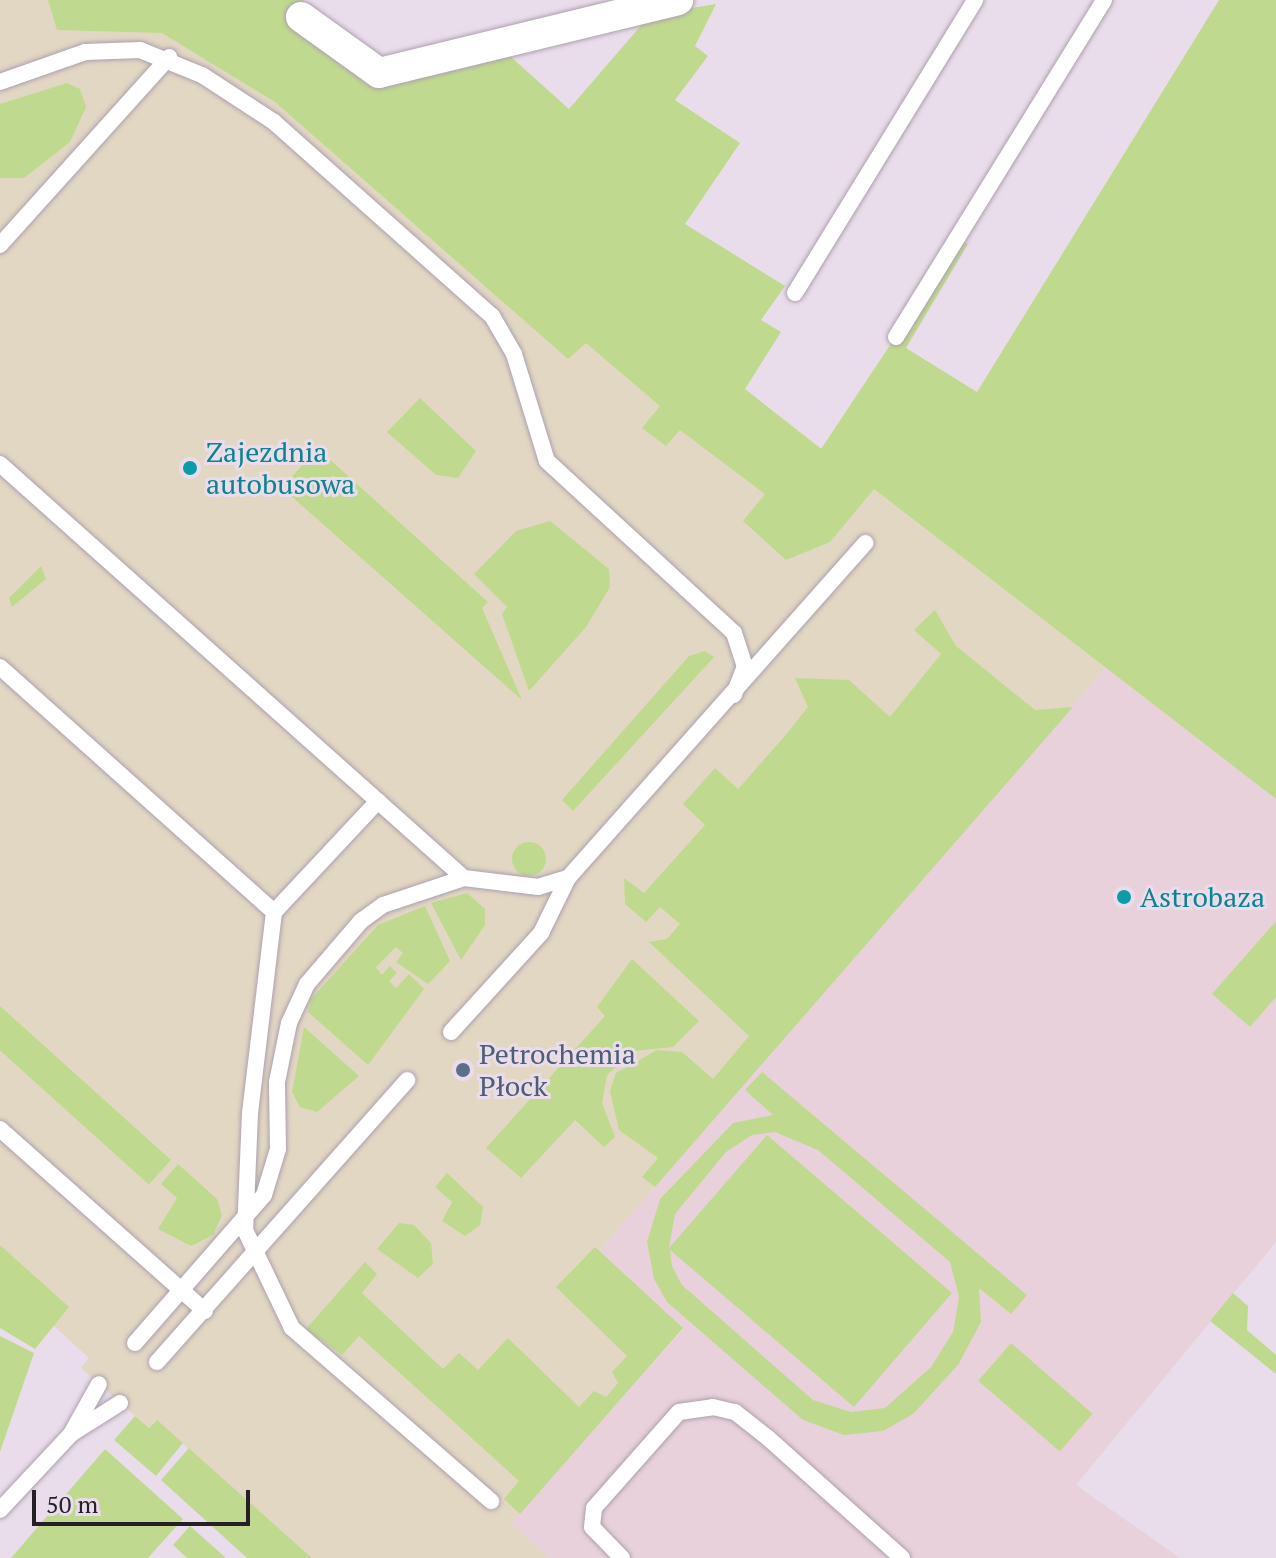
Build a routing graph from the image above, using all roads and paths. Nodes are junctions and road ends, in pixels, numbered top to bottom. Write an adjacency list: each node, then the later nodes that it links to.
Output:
1 (678, 0): 4 (street)
2 (975, 0): 8 (lane)
3 (1104, 0): 9 (lane)
4 (301, 17)
5 (169, 57): 6 (lane); 7 (lane); 13 (lane)
6 (0, 82)
7 (0, 245)
8 (795, 293)
9 (896, 337)
10 (0, 464): 14 (lane)
11 (865, 543): 13 (lane)
12 (0, 667): 17 (lane)
13 (734, 695): 16 (lane)
14 (378, 801): 15 (lane); 17 (lane)
15 (464, 878): 16 (lane); 21 (lane)
16 (568, 878): 18 (lane)
17 (274, 912): 21 (lane)
18 (451, 1032)
19 (407, 1080): 22 (lane)
20 (0, 1129): 23 (lane)
21 (244, 1218): 22 (lane); 23 (lane)
22 (252, 1256): 24 (lane); 30 (lane)
23 (182, 1290): 24 (lane); 25 (lane)
24 (205, 1311): 26 (lane)
25 (135, 1343)
26 (157, 1362)
27 (99, 1384): 29 (lane)
28 (120, 1403): 29 (lane)
29 (71, 1434): 31 (lane)
30 (491, 1501)
31 (0, 1510)
32 (622, 1558): 33 (lane)
33 (902, 1558)

